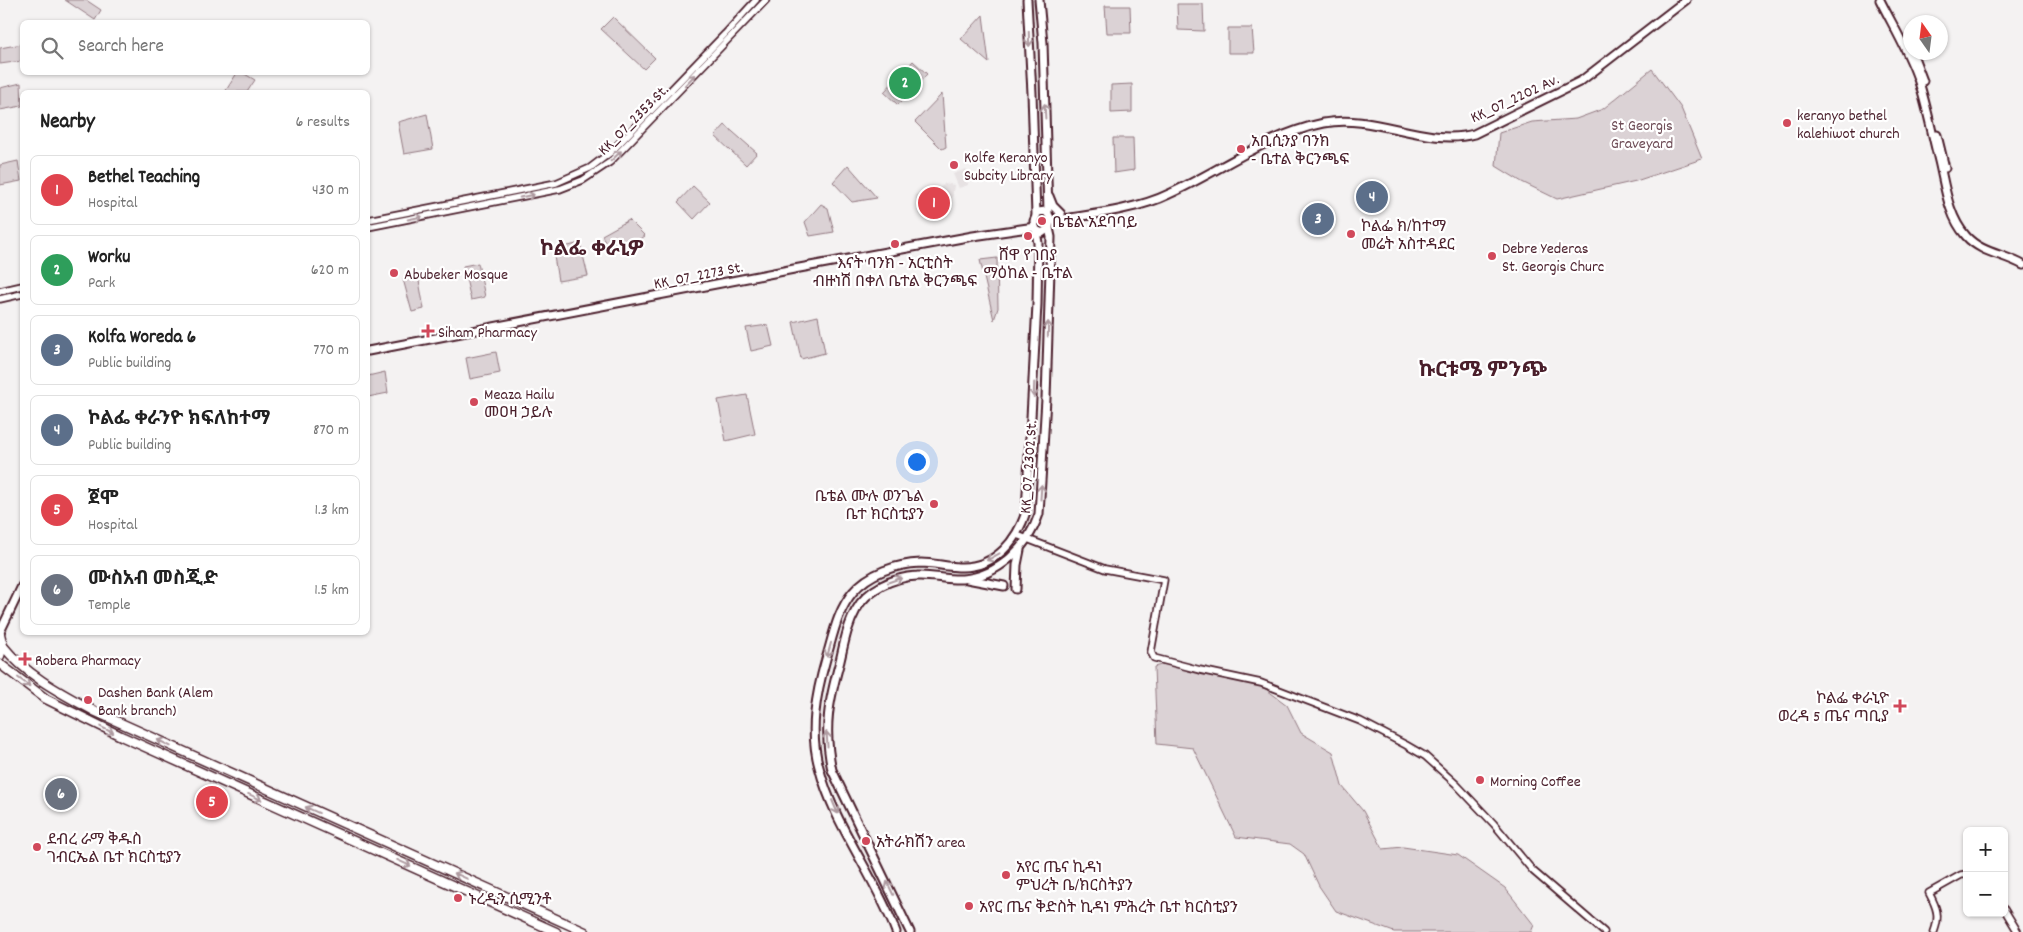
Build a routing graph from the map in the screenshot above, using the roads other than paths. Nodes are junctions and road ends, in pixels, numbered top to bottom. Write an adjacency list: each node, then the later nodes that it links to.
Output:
1 (756, 0): 13 (street, KK_07_2353 St.)
2 (766, 0): 17 (street, KK_07_2353 St., one-way to 2)
3 (1027, 0): 12 (main road, KK_07_2302 St., one-way to 12)
4 (1039, 0): 11 (main road, KK_07_2302 St., one-way to 4)
5 (1682, 0): 14 (main road, KK_07_2202 Av.)
6 (1686, 0): 14 (main road)
7 (1880, 0): 19 (main road)
8 (1885, 0): 9 (main road)
9 (1903, 35)
10 (1915, 60): 18 (main road)
11 (1047, 193): 14 (main road, KK_07_2302 St.); 14 (main road)
12 (1036, 205): 15 (main road); 16 (main road, KK_07_2302 St.)
13 (370, 220)
14 (1052, 221): 16 (main road); 16 (main road); 26 (main road, KK_07_2302 St., one-way to 14)
15 (1026, 225): 16 (main road); 16 (main road); 24 (main road, KK_07_2273 St.)
16 (1036, 226): 25 (main road, KK_07_2302 St., one-way to 25)
17 (370, 227)
18 (2023, 260)
19 (2023, 265)
20 (20, 286): 21 (street)
21 (0, 291)
22 (20, 294): 23 (street)
23 (0, 299)
24 (370, 350)
25 (1016, 536): 26 (street); 42 (main road, KK_07_2302 St., one-way to 42)
26 (1028, 539): 27 (main road, KK_07_2302 St.); 44 (street)
27 (1021, 548): 28 (main road, KK_07_2302 St.); 31 (main road)
28 (964, 579): 30 (main road); 43 (main road, KK_07_2302 St., one-way to 28)
29 (20, 582): 33 (main road)
30 (1004, 586)
31 (1016, 589)
32 (20, 590): 34 (main road)
33 (0, 623)
34 (0, 633): 35 (highway)
35 (3, 646): 36 (highway); 41 (highway, one-way to 35)
36 (0, 656)
37 (0, 664): 40 (highway, one-way to 40)
38 (1963, 875): 45 (street)
39 (2008, 916): 46 (street)
40 (556, 932)
41 (585, 932)
42 (896, 932)
43 (910, 932)
44 (1604, 932)
45 (1934, 932)
46 (2018, 932)

